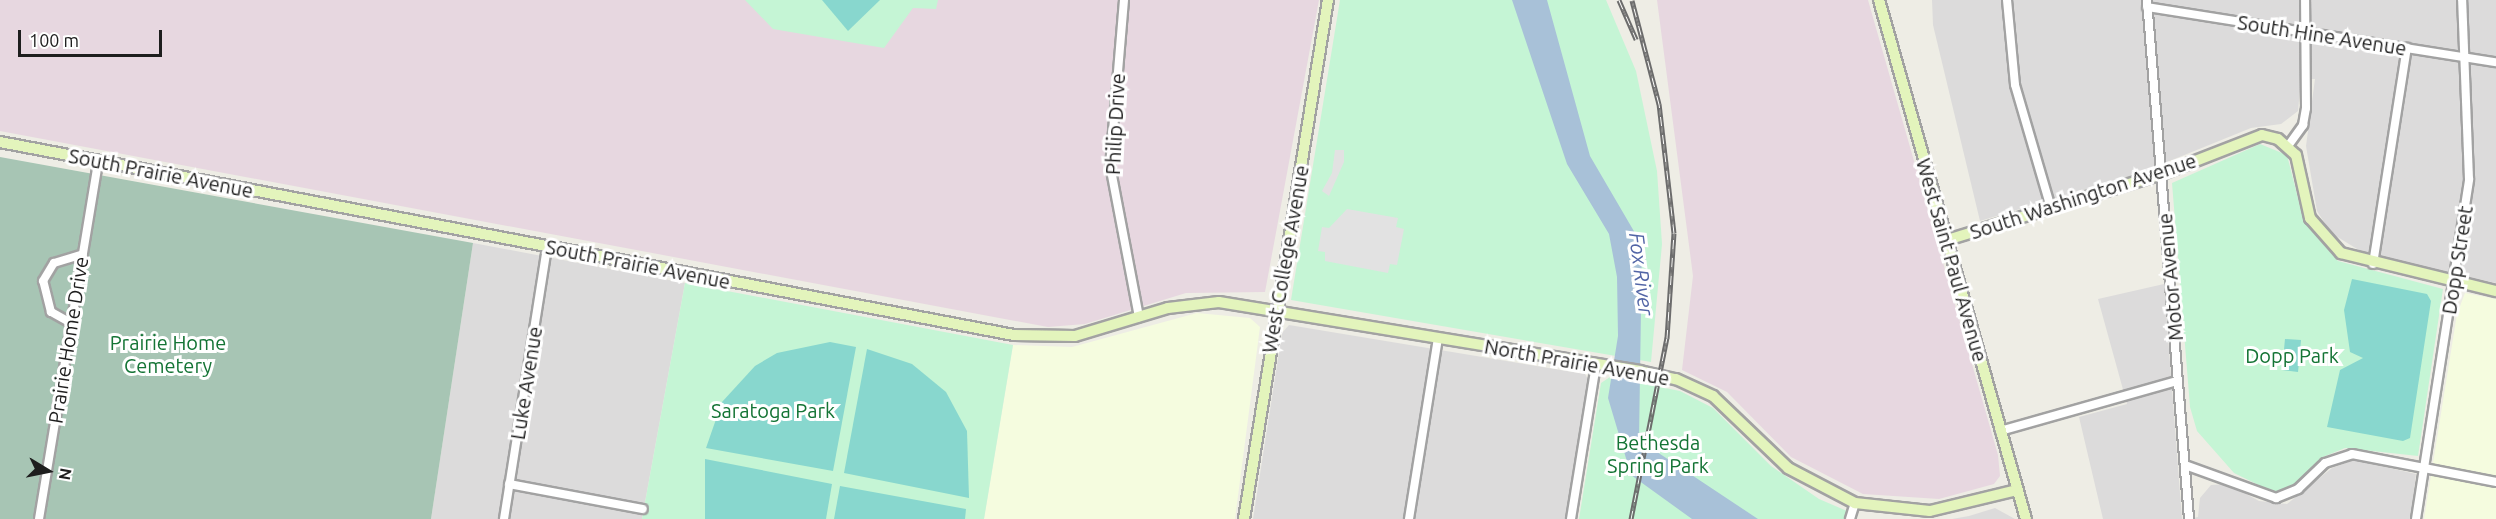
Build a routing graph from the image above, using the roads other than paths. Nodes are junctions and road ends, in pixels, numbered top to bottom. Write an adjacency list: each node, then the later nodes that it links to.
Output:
1 (1124, 0): 24 (street, Philip Drive)
2 (1328, 0): 23 (street, West College Avenue)
3 (1879, 0): 17 (street, West Saint Paul Avenue)
4 (2007, 0): 16 (street)
5 (2305, 0): 8 (street)
6 (2462, 0): 10 (street, Dopp Street)
7 (2147, 4): 8 (street, South Hine Avenue); 15 (street, Motor Avenue)
8 (2306, 32): 9 (street, South Hine Avenue); 13 (street)
9 (2407, 48): 10 (street, South Hine Avenue); 20 (street)
10 (2464, 57): 11 (street, South Hine Avenue); 21 (street, Dopp Street)
11 (2496, 63)
12 (0, 142): 14 (street, South Prairie Avenue)
13 (2288, 146): 15 (street, South Washington Avenue); 20 (street)
14 (98, 161): 18 (street, South Prairie Avenue); 19 (street, Prairie Home Drive)
15 (2162, 174): 16 (street, South Washington Avenue); 28 (street, Motor Avenue)
16 (2051, 208): 17 (street, South Washington Avenue)
17 (1947, 240): 29 (street, West Saint Paul Avenue)
18 (547, 246): 24 (street, South Prairie Avenue); 33 (street, Luke Avenue)
19 (83, 254): 25 (street, Prairie Home Drive); 25 (street)
20 (2372, 265): 21 (street)
21 (2454, 282): 22 (street); 31 (street, Dopp Street)
22 (2496, 291)
23 (1275, 310): 24 (street, South Prairie Avenue); 26 (street, North Prairie Avenue); 39 (street, West College Avenue)
24 (1139, 317)
25 (71, 323): 37 (street, Prairie Home Drive)
26 (1438, 338): 27 (street, North Prairie Avenue); 40 (street)
27 (1596, 364): 35 (street, North Prairie Avenue); 41 (street)
28 (2177, 381): 29 (street); 30 (street, Motor Avenue)
29 (2000, 431): 34 (street, West Saint Paul Avenue)
30 (2185, 465): 31 (street); 44 (street, Motor Avenue)
31 (2424, 467): 32 (street); 45 (street, Dopp Street)
32 (2496, 482)
33 (509, 484): 36 (street); 38 (street, Luke Avenue)
34 (2017, 490): 35 (street, North Prairie Avenue); 43 (street, West Saint Paul Avenue)
35 (1855, 503): 42 (street)
36 (643, 509)
37 (39, 519)
38 (504, 519)
39 (1244, 519)
40 (1409, 519)
41 (1571, 519)
42 (1850, 519)
43 (2026, 519)
44 (2189, 519)
45 (2416, 519)

